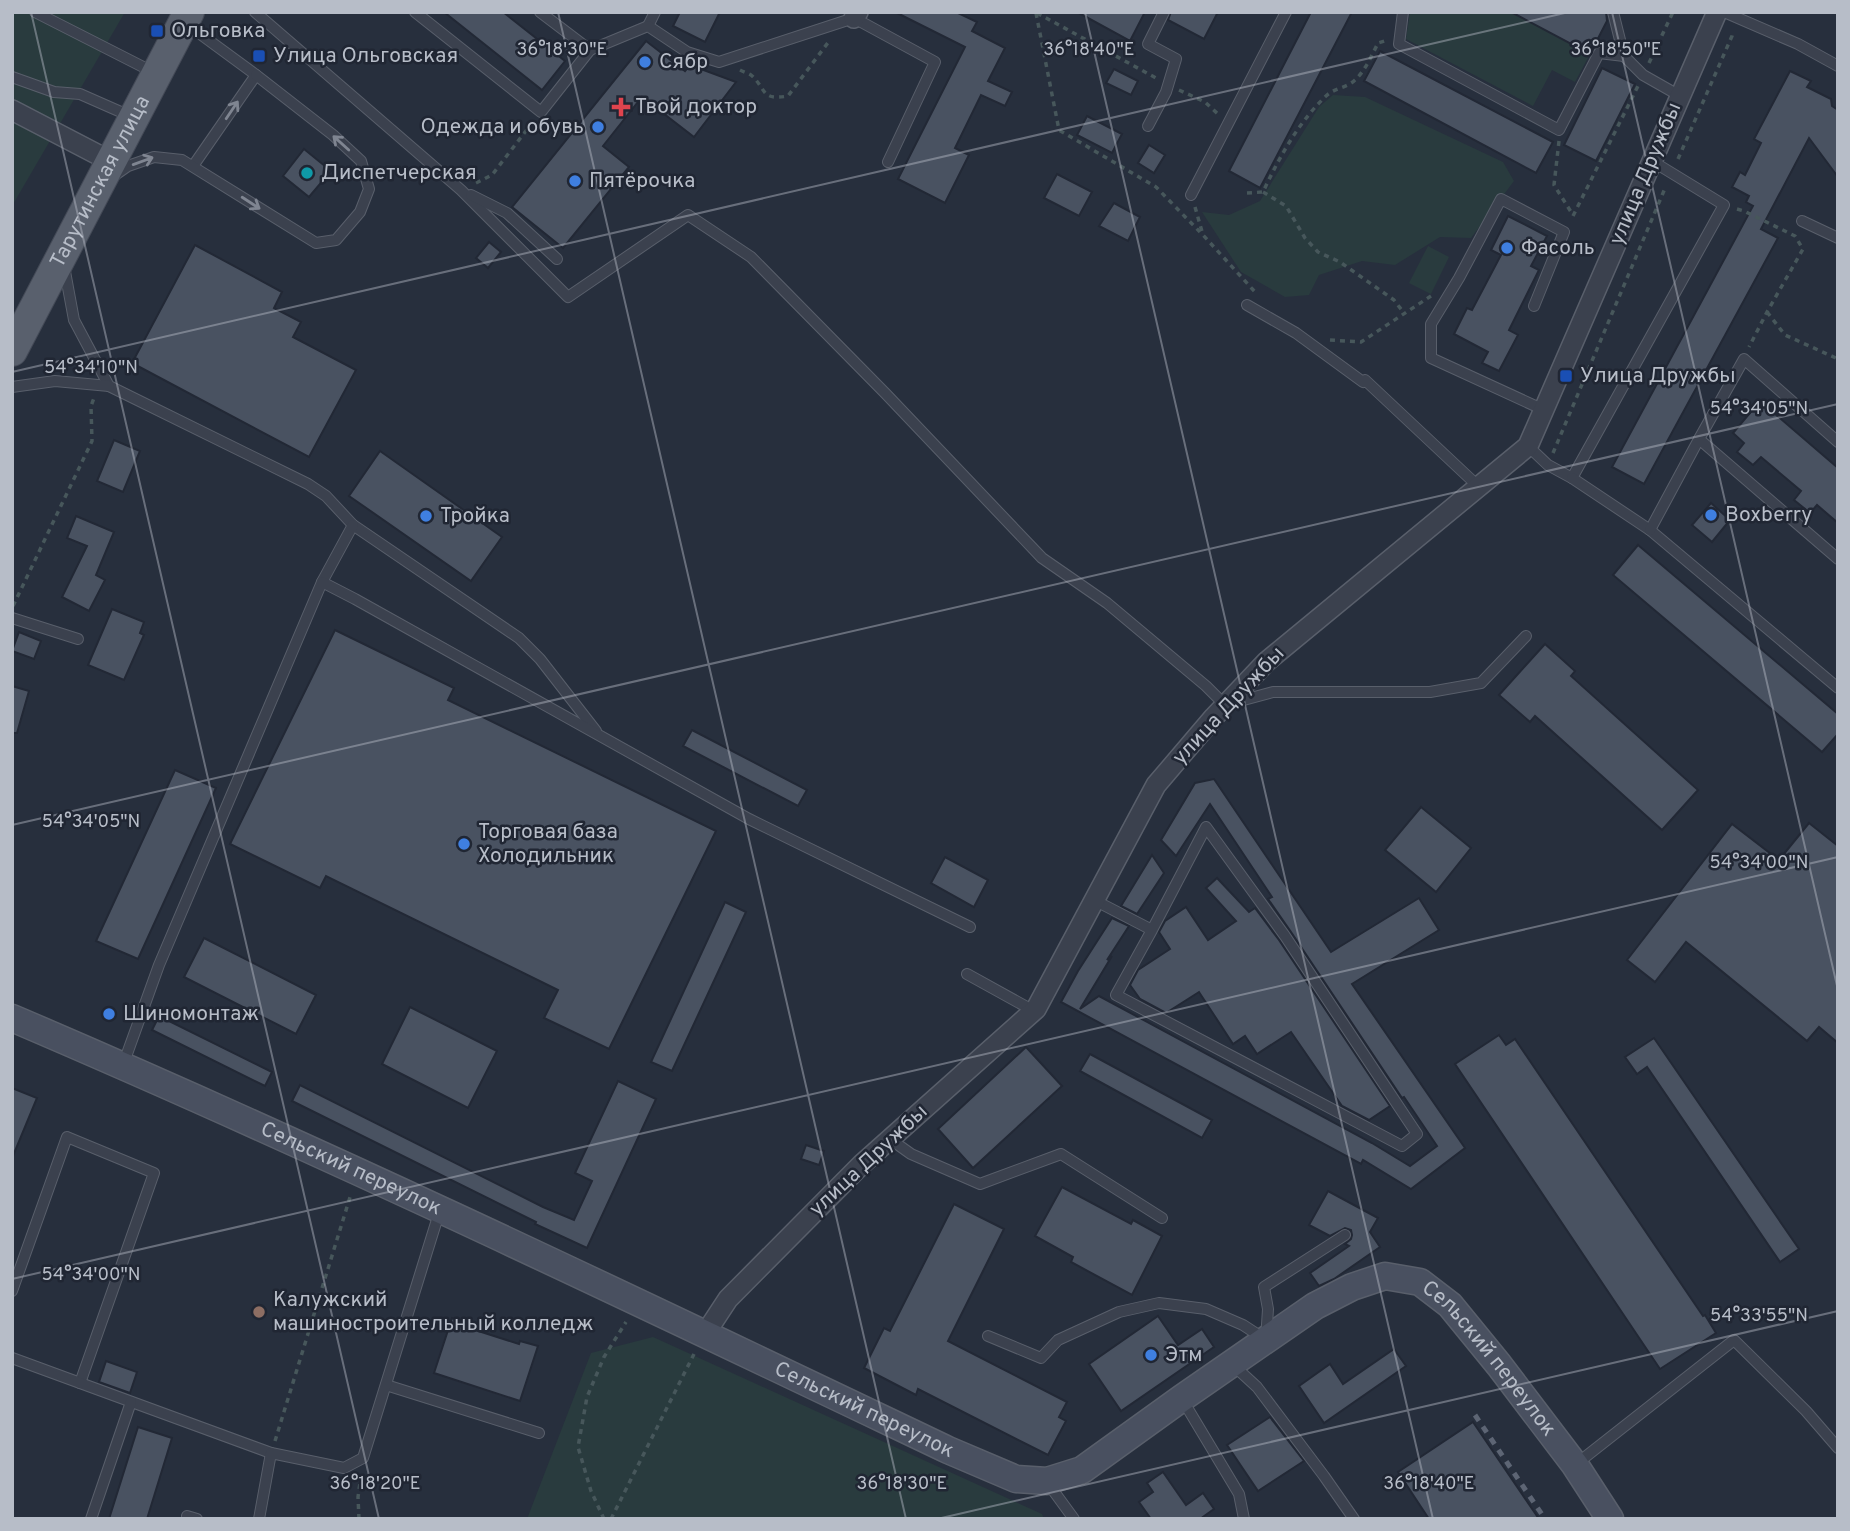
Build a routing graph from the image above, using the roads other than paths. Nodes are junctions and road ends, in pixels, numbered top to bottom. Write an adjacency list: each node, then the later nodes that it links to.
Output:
1 (35, 12): 17 (lane)
2 (255, 12): 28 (lane)
3 (415, 12): 14 (lane)
4 (540, 12): 14 (lane)
5 (655, 12): 13 (lane)
6 (1164, 12): 23 (lane)
7 (1286, 12): 29 (lane)
8 (1403, 12): 15 (lane)
9 (1613, 12): 15 (lane)
10 (1725, 14): 16 (lane); 20 (street, улица Дружбы)
11 (187, 17): 17 (main road, Тарутинская улица); 18 (lane)
12 (852, 17): 13 (lane); 25 (lane)
13 (648, 26): 14 (lane)
14 (590, 50)
15 (1624, 56): 20 (lane)
16 (1838, 66)
17 (157, 74): 22 (main road, Тарутинская улица)
18 (256, 75): 26 (lane, one-way to 18); 26 (lane, one-way to 18)
19 (12, 77): 22 (lane)
20 (1680, 96): 24 (street, улица Дружбы)
21 (12, 110): 27 (street)
22 (134, 117): 27 (main road, Тарутинская улица)
23 (1148, 126)
24 (1652, 161): 39 (street, улица Дружбы); 43 (lane)
25 (888, 162)
26 (194, 166): 27 (lane, one-way to 26)
27 (104, 174): 32 (main road, Тарутинская улица)
28 (461, 190): 33 (lane); 53 (lane)
29 (1191, 195)
30 (1802, 221): 31 (lane)
31 (1838, 238)
32 (61, 256): 36 (main road, Тарутинская улица); 37 (lane)
33 (557, 258)
34 (1247, 305): 44 (lane)
35 (1534, 306): 39 (lane)
36 (12, 349)
37 (104, 386): 38 (lane); 45 (lane)
38 (12, 387)
39 (1544, 410): 42 (street, улица Дружбы)
40 (1699, 439): 41 (lane); 46 (lane); 47 (lane)
41 (1838, 442)
42 (1528, 446): 43 (lane); 44 (street, улица Дружбы)
43 (1572, 478): 46 (lane)
44 (1479, 487): 53 (street, улица Дружбы)
45 (353, 525): 48 (lane); 54 (lane)
46 (1650, 530): 52 (lane)
47 (1838, 559)
48 (322, 582): 54 (lane); 61 (lane)
49 (12, 618): 51 (lane)
50 (1526, 636): 53 (lane)
51 (78, 639)
52 (1838, 688)
53 (1225, 705): 55 (street, улица Дружбы)
54 (599, 736): 56 (lane)
55 (1094, 900): 57 (lane); 59 (street, улица Дружбы)
56 (970, 927)
57 (1152, 930): 57 (lane)
58 (967, 974): 59 (lane)
59 (1034, 1011): 62 (street, улица Дружбы)
60 (12, 1018): 61 (street, Сельский переулок)
61 (122, 1065): 63 (street, Сельский переулок)
62 (889, 1138): 64 (lane); 67 (street, улица Дружбы)
63 (440, 1208): 67 (street, Сельский переулок); 73 (lane)
64 (1162, 1218)
65 (1345, 1235): 69 (lane)
66 (12, 1292): 72 (lane)
67 (705, 1334): 80 (street, Сельский переулок)
68 (988, 1336): 69 (lane)
69 (1266, 1340): 71 (street, Сельский переулок); 79 (street, Сельский переулок)
70 (12, 1358): 72 (lane)
71 (1232, 1364): 74 (street, Сельский переулок); 85 (lane)
72 (80, 1383): 75 (lane)
73 (386, 1385): 76 (lane); 78 (lane)
74 (1182, 1398): 80 (street, Сельский переулок); 84 (lane)
75 (131, 1402): 78 (lane); 81 (lane)
76 (539, 1433)
77 (1838, 1448): 79 (lane)
78 (271, 1453): 82 (lane)
79 (1575, 1465): 86 (street, Сельский переулок)
80 (1047, 1481): 83 (lane)
81 (91, 1519)
82 (259, 1519)
83 (1073, 1519)
84 (1244, 1519)
85 (1354, 1519)
86 (1610, 1519)

